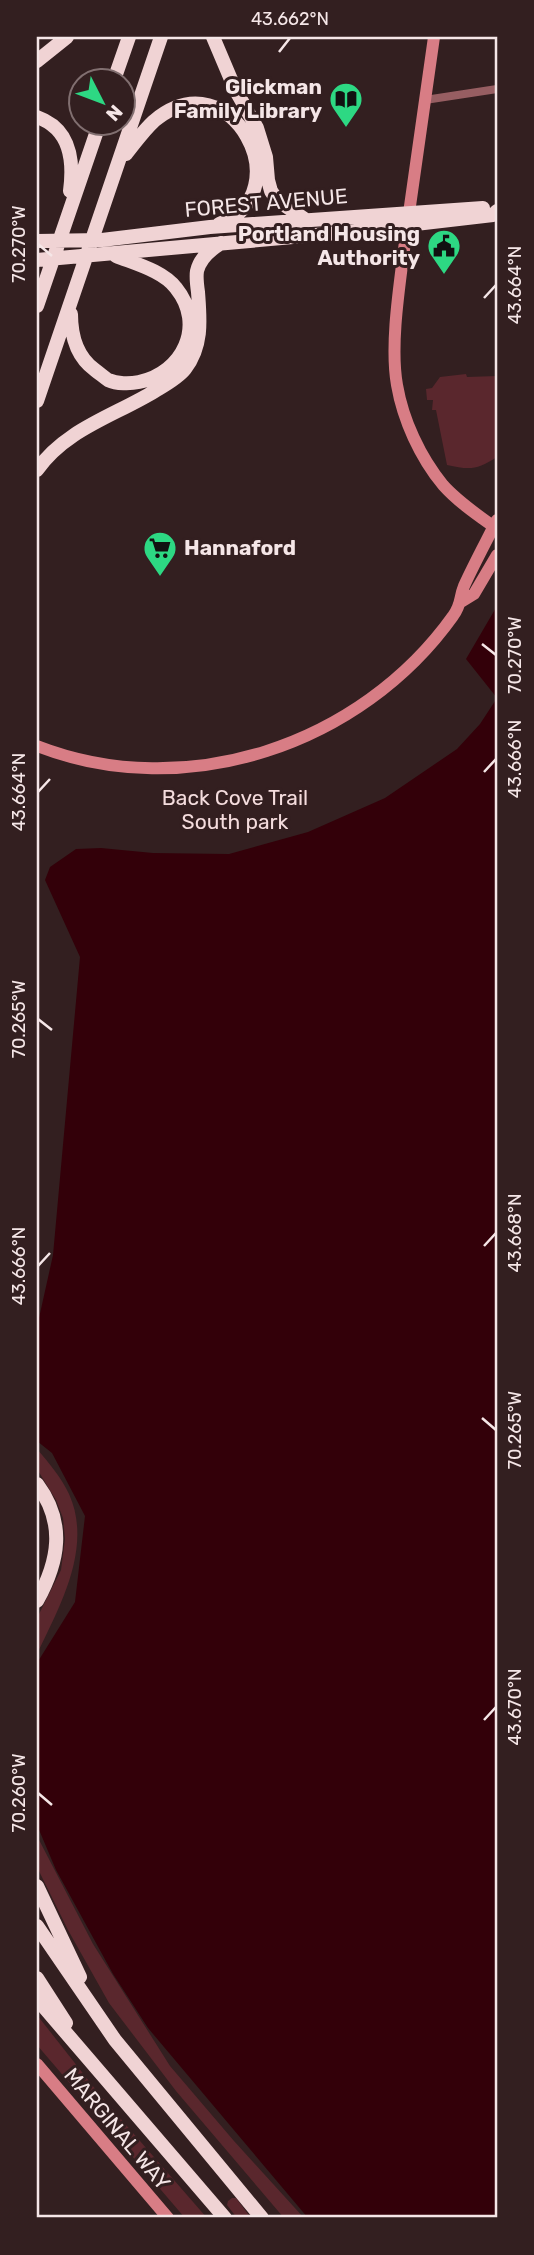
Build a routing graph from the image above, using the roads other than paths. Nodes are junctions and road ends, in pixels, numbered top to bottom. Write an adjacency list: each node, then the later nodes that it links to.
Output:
1 (66, 37): 6 (highway)
2 (129, 37): 7 (highway)
3 (161, 37): 12 (highway)
4 (213, 37): 15 (highway)
5 (434, 37): 9 (street)
6 (37, 61)
7 (119, 66)
8 (497, 89): 9 (street)
9 (425, 100): 14 (street)
10 (37, 117): 13 (highway)
11 (95, 136): 13 (highway)
12 (117, 167): 16 (highway); 21 (highway)
13 (67, 217): 22 (highway)
14 (408, 219): 14 (highway, FOREST AVENUE); 15 (highway, FOREST AVENUE); 18 (highway, FOREST AVENUE); 25 (street)
15 (306, 220): 16 (highway, FOREST AVENUE)
16 (211, 227): 17 (highway, FOREST AVENUE)
17 (37, 241)
18 (221, 243): 19 (highway, FOREST AVENUE); 24 (highway)
19 (111, 254): 20 (highway, FOREST AVENUE); 21 (highway)
20 (37, 260)
21 (71, 302): 23 (highway)
22 (37, 306)
23 (37, 401)
24 (37, 470)
25 (496, 525): 27 (street)
26 (497, 555): 27 (street)
27 (461, 602): 28 (street)
28 (37, 746)
29 (37, 1484): 30 (highway)
30 (37, 1601)
31 (37, 1886): 35 (highway)
32 (37, 1926): 35 (highway)
33 (37, 1978): 37 (highway)
34 (37, 1999): 37 (highway)
35 (96, 2013): 40 (highway)
36 (37, 2064): 38 (street, MARGINAL WAY)
37 (96, 2068): 39 (highway)
38 (168, 2218)
39 (225, 2218)
40 (262, 2218)

